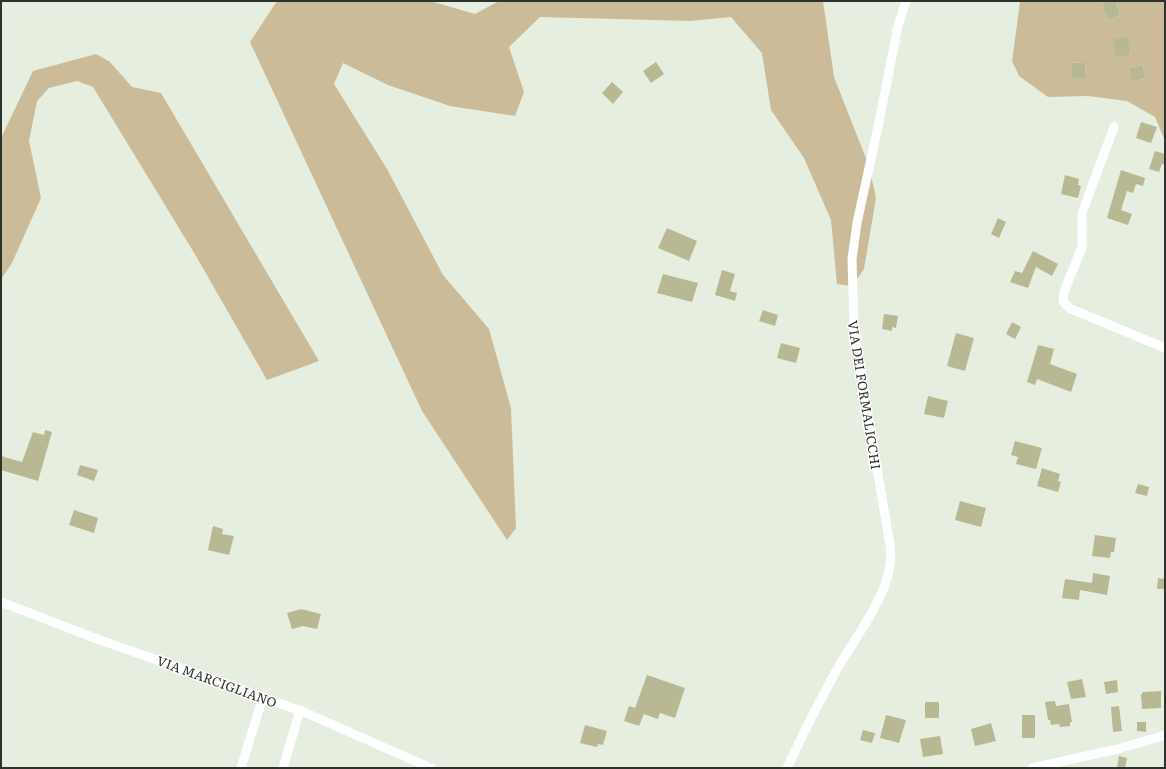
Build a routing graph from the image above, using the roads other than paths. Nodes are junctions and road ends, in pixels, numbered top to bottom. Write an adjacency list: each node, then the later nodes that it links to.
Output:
1 (906, 1): 11 (street, VIA DEI FORMALICCHI)
2 (1114, 127): 3 (street)
3 (1165, 348)
4 (1, 602): 5 (street, VIA MARCIGLIANO)
5 (263, 697): 6 (street, VIA MARCIGLIANO); 8 (street)
6 (300, 710): 9 (street); 10 (street, VIA MARCIGLIANO)
7 (1165, 736): 12 (street)
8 (241, 768)
9 (283, 768)
10 (431, 768)
11 (787, 768)
12 (1032, 768)

